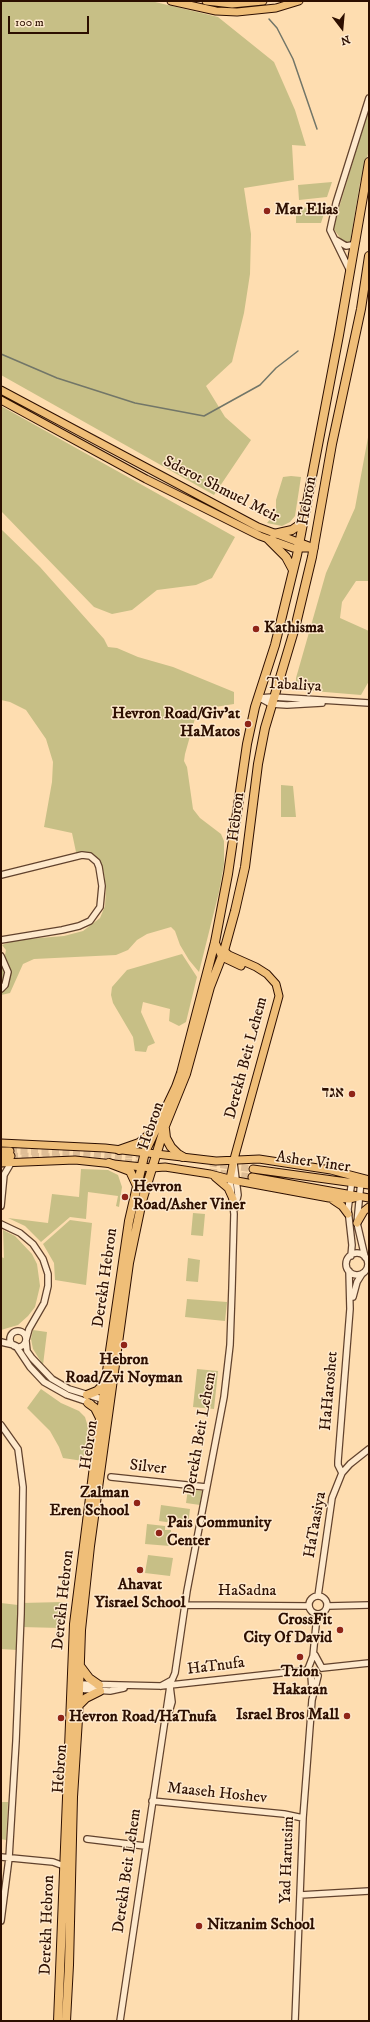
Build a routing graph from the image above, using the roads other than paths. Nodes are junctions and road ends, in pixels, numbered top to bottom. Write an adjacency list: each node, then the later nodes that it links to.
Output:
1 (171, 1): 4 (main road)
2 (206, 1): 3 (main road)
3 (263, 1)
4 (300, 1)
5 (369, 98): 7 (street)
6 (369, 162): 8 (highway, Hebron)
7 (332, 235): 8 (street); 10 (street)
8 (356, 240): 10 (highway, Hebron)
9 (369, 256): 16 (highway, Hebron)
10 (350, 274): 13 (highway, Hebron)
11 (1, 390): 14 (main road, Sderot Shmuel Meir)
12 (1, 400): 14 (main road, Sderot Shmuel Meir)
13 (302, 523): 14 (highway); 15 (highway, Hebron)
14 (271, 537): 15 (main road, Sderot Shmuel Meir); 17 (highway)
15 (298, 545): 16 (main road, Sderot Shmuel Meir); 17 (highway)
16 (314, 548): 19 (highway, Hebron)
17 (293, 571): 18 (highway, Hebron)
18 (258, 698): 19 (street, Tabaliya); 23 (highway, Hebron)
19 (272, 700): 20 (street, Tabaliya); 24 (highway, Hebron)
20 (369, 704)
21 (1, 875): 22 (street)
22 (1, 940)
23 (215, 942): 24 (main road); 27 (highway, Hebron)
24 (223, 954): 27 (highway, Hebron); 36 (main road, Derekh Beit Lehem)
25 (1, 956): 26 (street)
26 (1, 989)
27 (161, 1126): 29 (highway); 31 (highway, Hebron); 32 (highway, Hebron); 35 (highway)
28 (1, 1143): 29 (main road)
29 (119, 1150): 31 (main road)
30 (1, 1151): 34 (main road)
31 (145, 1152): 32 (main road); 39 (highway, Hebron)
32 (157, 1153): 35 (main road); 40 (highway, Hebron)
33 (1, 1157): 34 (main road)
34 (11, 1157): 37 (main road); 38 (main road); 55 (street)
35 (183, 1157): 36 (main road)
36 (234, 1159): 44 (main road); 45 (main road, Derekh Beit Lehem)
37 (1, 1163)
38 (109, 1163): 39 (main road); 49 (highway)
39 (142, 1167): 40 (main road); 49 (highway, Hebron)
40 (152, 1168): 42 (main road); 74 (highway, Hebron)
41 (253, 1169): 44 (main road, Asher Viner)
42 (210, 1174): 45 (main road); 54 (main road)
43 (252, 1177): 50 (main road, Asher Viner)
44 (353, 1179): 47 (main road); 50 (street)
45 (234, 1180): 52 (main road); 54 (street, Derekh Beit Lehem); 57 (street, Derekh Beit Lehem)
46 (369, 1180): 47 (main road)
47 (361, 1181): 48 (main road, Asher Viner); 51 (street)
48 (369, 1185)
49 (137, 1186): 72 (highway, Derekh Hebron)
50 (350, 1197): 51 (main road); 52 (main road); 58 (street)
51 (358, 1197): 53 (main road); 59 (street)
52 (329, 1198): 58 (main road)
53 (369, 1198)
54 (233, 1199): 57 (street, Derekh Beit Lehem)
55 (1, 1206)
56 (369, 1207): 59 (main road)
57 (234, 1214): 80 (street, Derekh Beit Lehem)
58 (348, 1214): 61 (street)
59 (358, 1223): 62 (street)
60 (1, 1224): 66 (street)
61 (351, 1256): 62 (street); 63 (street)
62 (367, 1258): 64 (street)
63 (349, 1271): 64 (street); 65 (street, HaHaroshet)
64 (365, 1273): 65 (street, HaHaroshet)
65 (350, 1309): 78 (street, HaHaroshet)
66 (33, 1323): 67 (street); 70 (street)
67 (19, 1332): 68 (street); 70 (street)
68 (12, 1336): 69 (street); 71 (street)
69 (1, 1341): 71 (street)
70 (26, 1341): 71 (street); 73 (street)
71 (15, 1346): 73 (street)
72 (105, 1383): 73 (highway); 74 (highway, Derekh Hebron)
73 (88, 1399): 74 (street); 75 (highway)
74 (105, 1403): 75 (highway, Derekh Hebron); 91 (highway, Hebron)
75 (100, 1419): 98 (highway, Derekh Hebron)
76 (1, 1425): 108 (street)
77 (369, 1449): 78 (street, HaTaasiya)
78 (342, 1473): 81 (street, HaTaasiya)
79 (111, 1477): 80 (street, Silver)
80 (206, 1487): 82 (street, Derekh Beit Lehem)
81 (318, 1596): 84 (street); 85 (street)
82 (185, 1605): 84 (street, HaSadna); 96 (street, Derekh Beit Lehem)
83 (369, 1605): 85 (street)
84 (308, 1606): 86 (street)
85 (328, 1606): 86 (street)
86 (317, 1615): 87 (street)
87 (314, 1650): 88 (street); 90 (street)
88 (318, 1663): 90 (street); 92 (street)
89 (369, 1663): 92 (street)
90 (311, 1664): 93 (street)
91 (80, 1665): 99 (highway, Hebron); 100 (highway)
92 (322, 1668): 95 (street)
93 (308, 1670): 94 (street); 97 (street, HaTnufa)
94 (311, 1675): 95 (street); 101 (street, Yad Harutsim)
95 (318, 1676): 101 (street, Yad Harutsim)
96 (161, 1686): 97 (street, HaTnufa); 100 (street, HaTnufa)
97 (170, 1686): 103 (street, Derekh Beit Lehem)
98 (71, 1687): 99 (street, HaTnufa); 109 (highway, Derekh Hebron)
99 (80, 1687): 100 (street, HaTnufa); 102 (highway, Hebron)
100 (100, 1688): 102 (highway)
101 (312, 1700): 104 (street, Yad Harutsim)
102 (79, 1705): 114 (highway, Hebron)
103 (152, 1801): 104 (street, Maaseh Hoshev); 106 (street, Derekh Beit Lehem)
104 (303, 1818): 111 (street, Yad Harutsim)
105 (87, 1839): 106 (street)
106 (145, 1846): 115 (street, Derekh Beit Lehem)
107 (1, 1857): 108 (street)
108 (9, 1858): 109 (street); 112 (street)
109 (64, 1866): 113 (highway, Derekh Hebron)
110 (369, 1891): 111 (street)
111 (300, 1895): 116 (street, Yad Harutsim)
112 (1, 1921)
113 (58, 2021)
114 (66, 2021)
115 (120, 2021)
116 (295, 2021)

